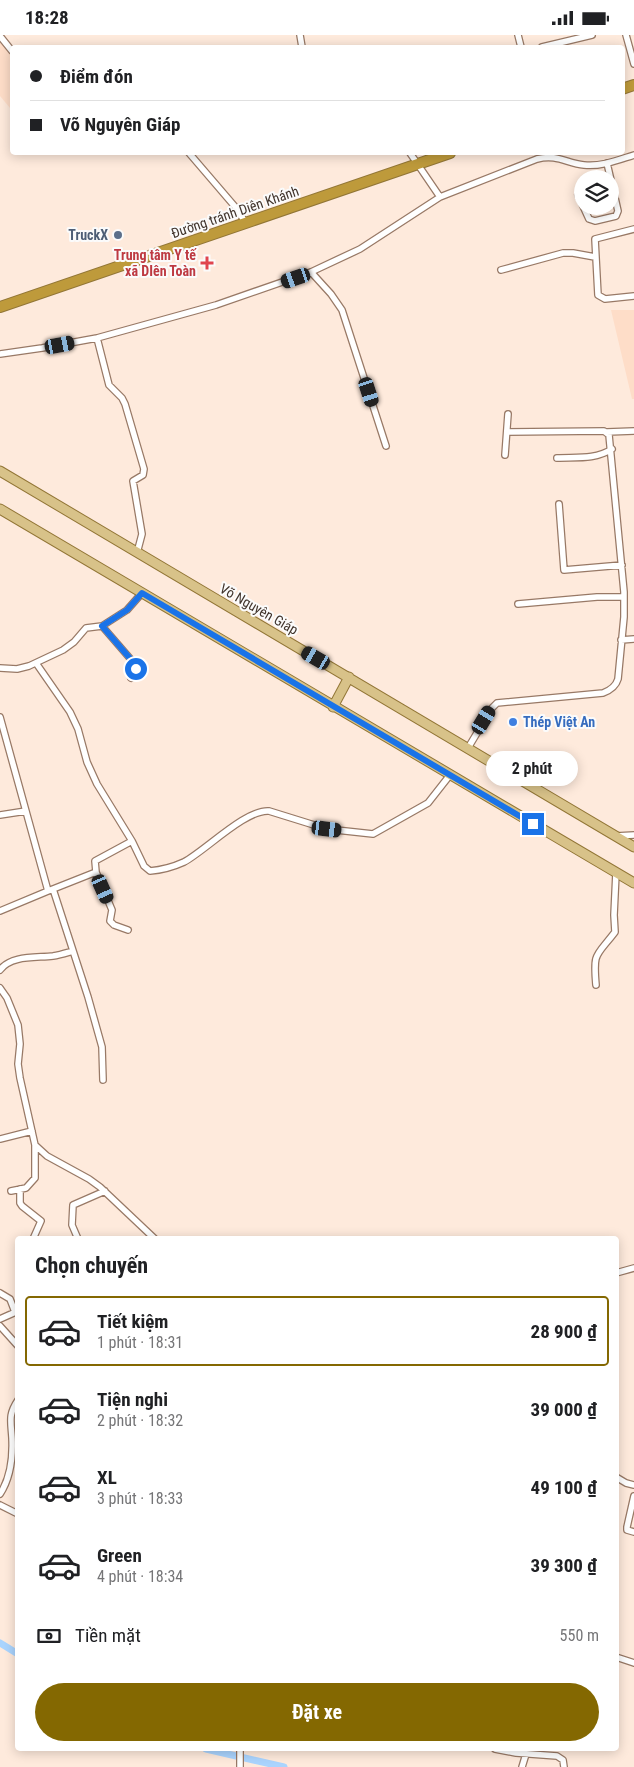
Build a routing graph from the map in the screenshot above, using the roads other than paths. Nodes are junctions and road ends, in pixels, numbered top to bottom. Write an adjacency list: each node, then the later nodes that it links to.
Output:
1 (592, 35): 4 (street)
2 (626, 35): 6 (street)
3 (0, 36): 5 (street)
4 (550, 45)
5 (10, 48)
6 (634, 64)
7 (191, 155): 18 (street)
8 (411, 155): 13 (street)
9 (444, 155): 13 (highway, Đường tránh Diên Khánh)
10 (556, 155): 12 (street); 15 (street)
11 (634, 155): 12 (street)
12 (607, 163): 14 (street)
13 (418, 164): 15 (street); 18 (highway, Đường tránh Diên Khánh)
14 (609, 170)
15 (440, 197): 22 (street)
16 (586, 215): 17 (street)
17 (616, 215)
18 (245, 223): 24 (highway, Đường tránh Diên Khánh)
19 (634, 229): 20 (street)
20 (595, 257): 21 (street); 23 (street)
21 (500, 271)
22 (312, 272): 25 (street); 31 (street)
23 (634, 296)
24 (0, 307)
25 (97, 338): 26 (street); 38 (street)
26 (0, 354)
27 (508, 414): 29 (street)
28 (634, 431): 30 (street)
29 (507, 432): 30 (street); 33 (street)
30 (607, 432): 32 (street)
31 (386, 446)
32 (612, 449): 34 (street); 39 (street)
33 (505, 455)
34 (557, 458)
35 (0, 471): 38 (main road, Võ Nguyên Giáp)
36 (559, 504): 39 (street)
37 (0, 509): 40 (main road)
38 (137, 553): 49 (main road, Võ Nguyên Giáp)
39 (622, 565): 41 (street)
40 (142, 593): 43 (street); 50 (main road)
41 (624, 597): 42 (street); 45 (street)
42 (518, 604)
43 (102, 626): 46 (street); 48 (street)
44 (634, 639): 45 (street)
45 (622, 640): 52 (street)
46 (36, 663): 47 (street); 58 (street)
47 (0, 668)
48 (131, 677)
49 (349, 677): 50 (main road); 52 (main road, Võ Nguyên Giáp)
50 (334, 707): 53 (main road)
51 (0, 717): 54 (street)
52 (468, 748): 57 (main road, Võ Nguyên Giáp)
53 (450, 775): 58 (street); 61 (main road)
54 (26, 811): 55 (street); 63 (street)
55 (0, 815)
56 (634, 835): 57 (street)
57 (615, 836): 59 (main road, Võ Nguyên Giáp)
58 (132, 841): 60 (street)
59 (634, 847)
60 (96, 872): 63 (street); 65 (street)
61 (616, 873): 62 (main road); 68 (street)
62 (634, 883)
63 (50, 890): 64 (street); 66 (street)
64 (0, 911)
65 (128, 930)
66 (73, 951): 67 (street); 70 (street)
67 (0, 970)
68 (596, 985)
69 (0, 988): 71 (street)
70 (103, 1080)
71 (32, 1131): 72 (street); 73 (street)
72 (0, 1139)
73 (35, 1145): 74 (street); 76 (street)
74 (20, 1189): 75 (street); 77 (street)
75 (11, 1191)
76 (105, 1191): 78 (street); 79 (street)
77 (35, 1236)
78 (77, 1236)
79 (147, 1236)
80 (632, 1269): 81 (street); 82 (street)
81 (619, 1272)
82 (634, 1275)
83 (0, 1293): 84 (street)
84 (15, 1309)
85 (15, 1312): 86 (street)
86 (0, 1319)
87 (0, 1326): 88 (street)
88 (15, 1343)
89 (15, 1405): 92 (street)
90 (619, 1479): 91 (street)
91 (634, 1485)
92 (0, 1494)
93 (634, 1496): 96 (street)
94 (0, 1505): 95 (street)
95 (15, 1512)
96 (634, 1532)
97 (619, 1658): 98 (street)
98 (634, 1663)
99 (240, 1751): 102 (street)
100 (507, 1751): 101 (street)
101 (526, 1754): 103 (street); 104 (street)
102 (240, 1764)
103 (522, 1767)
104 (564, 1767)

